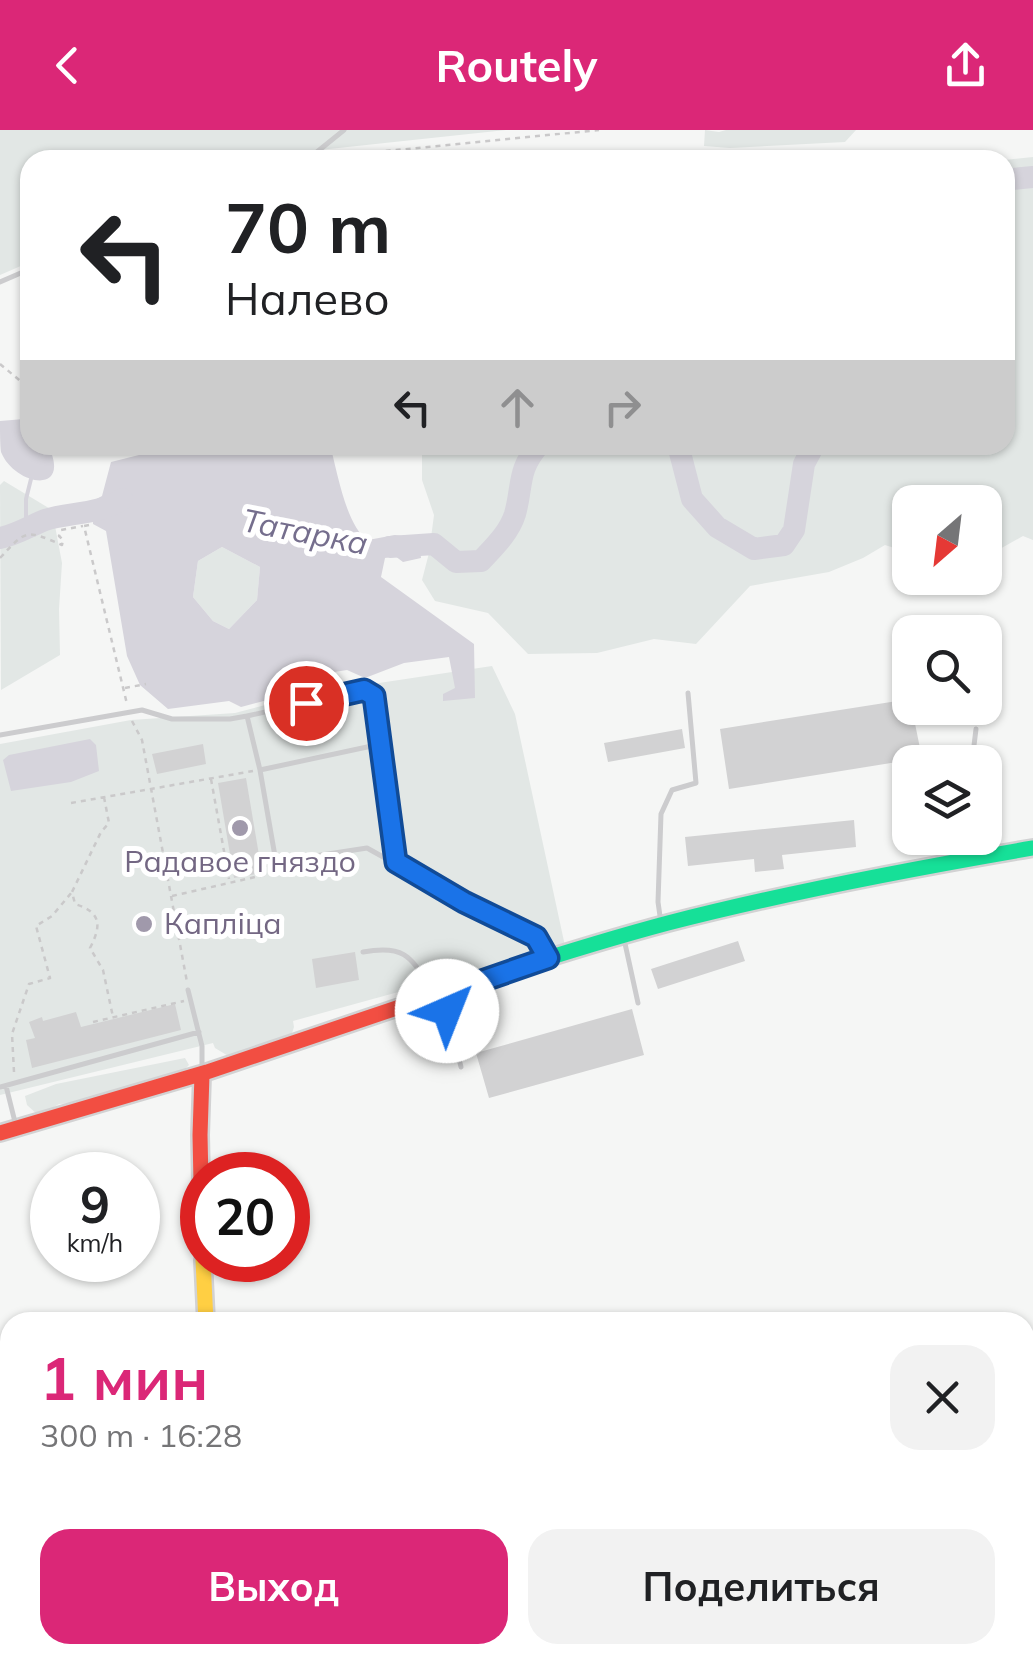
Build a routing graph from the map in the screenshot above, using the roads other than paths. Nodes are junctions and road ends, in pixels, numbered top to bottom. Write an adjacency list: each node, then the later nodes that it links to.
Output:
1 (344, 130): 2 (lane)
2 (320, 150)
3 (688, 692): 14 (lane)
4 (247, 716): 6 (lane); 7 (lane); 9 (lane)
5 (976, 729): 8 (lane)
6 (0, 736)
7 (381, 744): 9 (lane); 13 (lane)
8 (974, 745)
9 (260, 770): 13 (lane)
10 (1033, 848): 12 (street)
11 (962, 855): 12 (lane)
12 (962, 860): 14 (street)
13 (396, 862): 17 (lane)
14 (662, 926): 15 (street)
15 (623, 936): 17 (street); 20 (lane)
16 (363, 952): 19 (lane)
17 (548, 958): 19 (street)
18 (188, 990): 21 (lane)
19 (439, 994): 22 (lane); 23 (street)
20 (638, 1003)
21 (198, 1032): 23 (lane); 24 (lane)
22 (462, 1067)
23 (202, 1075): 25 (street); 27 (street)
24 (3, 1086): 25 (lane)
25 (17, 1128): 26 (street)
26 (0, 1133)
27 (200, 1152)
28 (205, 1282): 29 (street)
29 (206, 1312)

